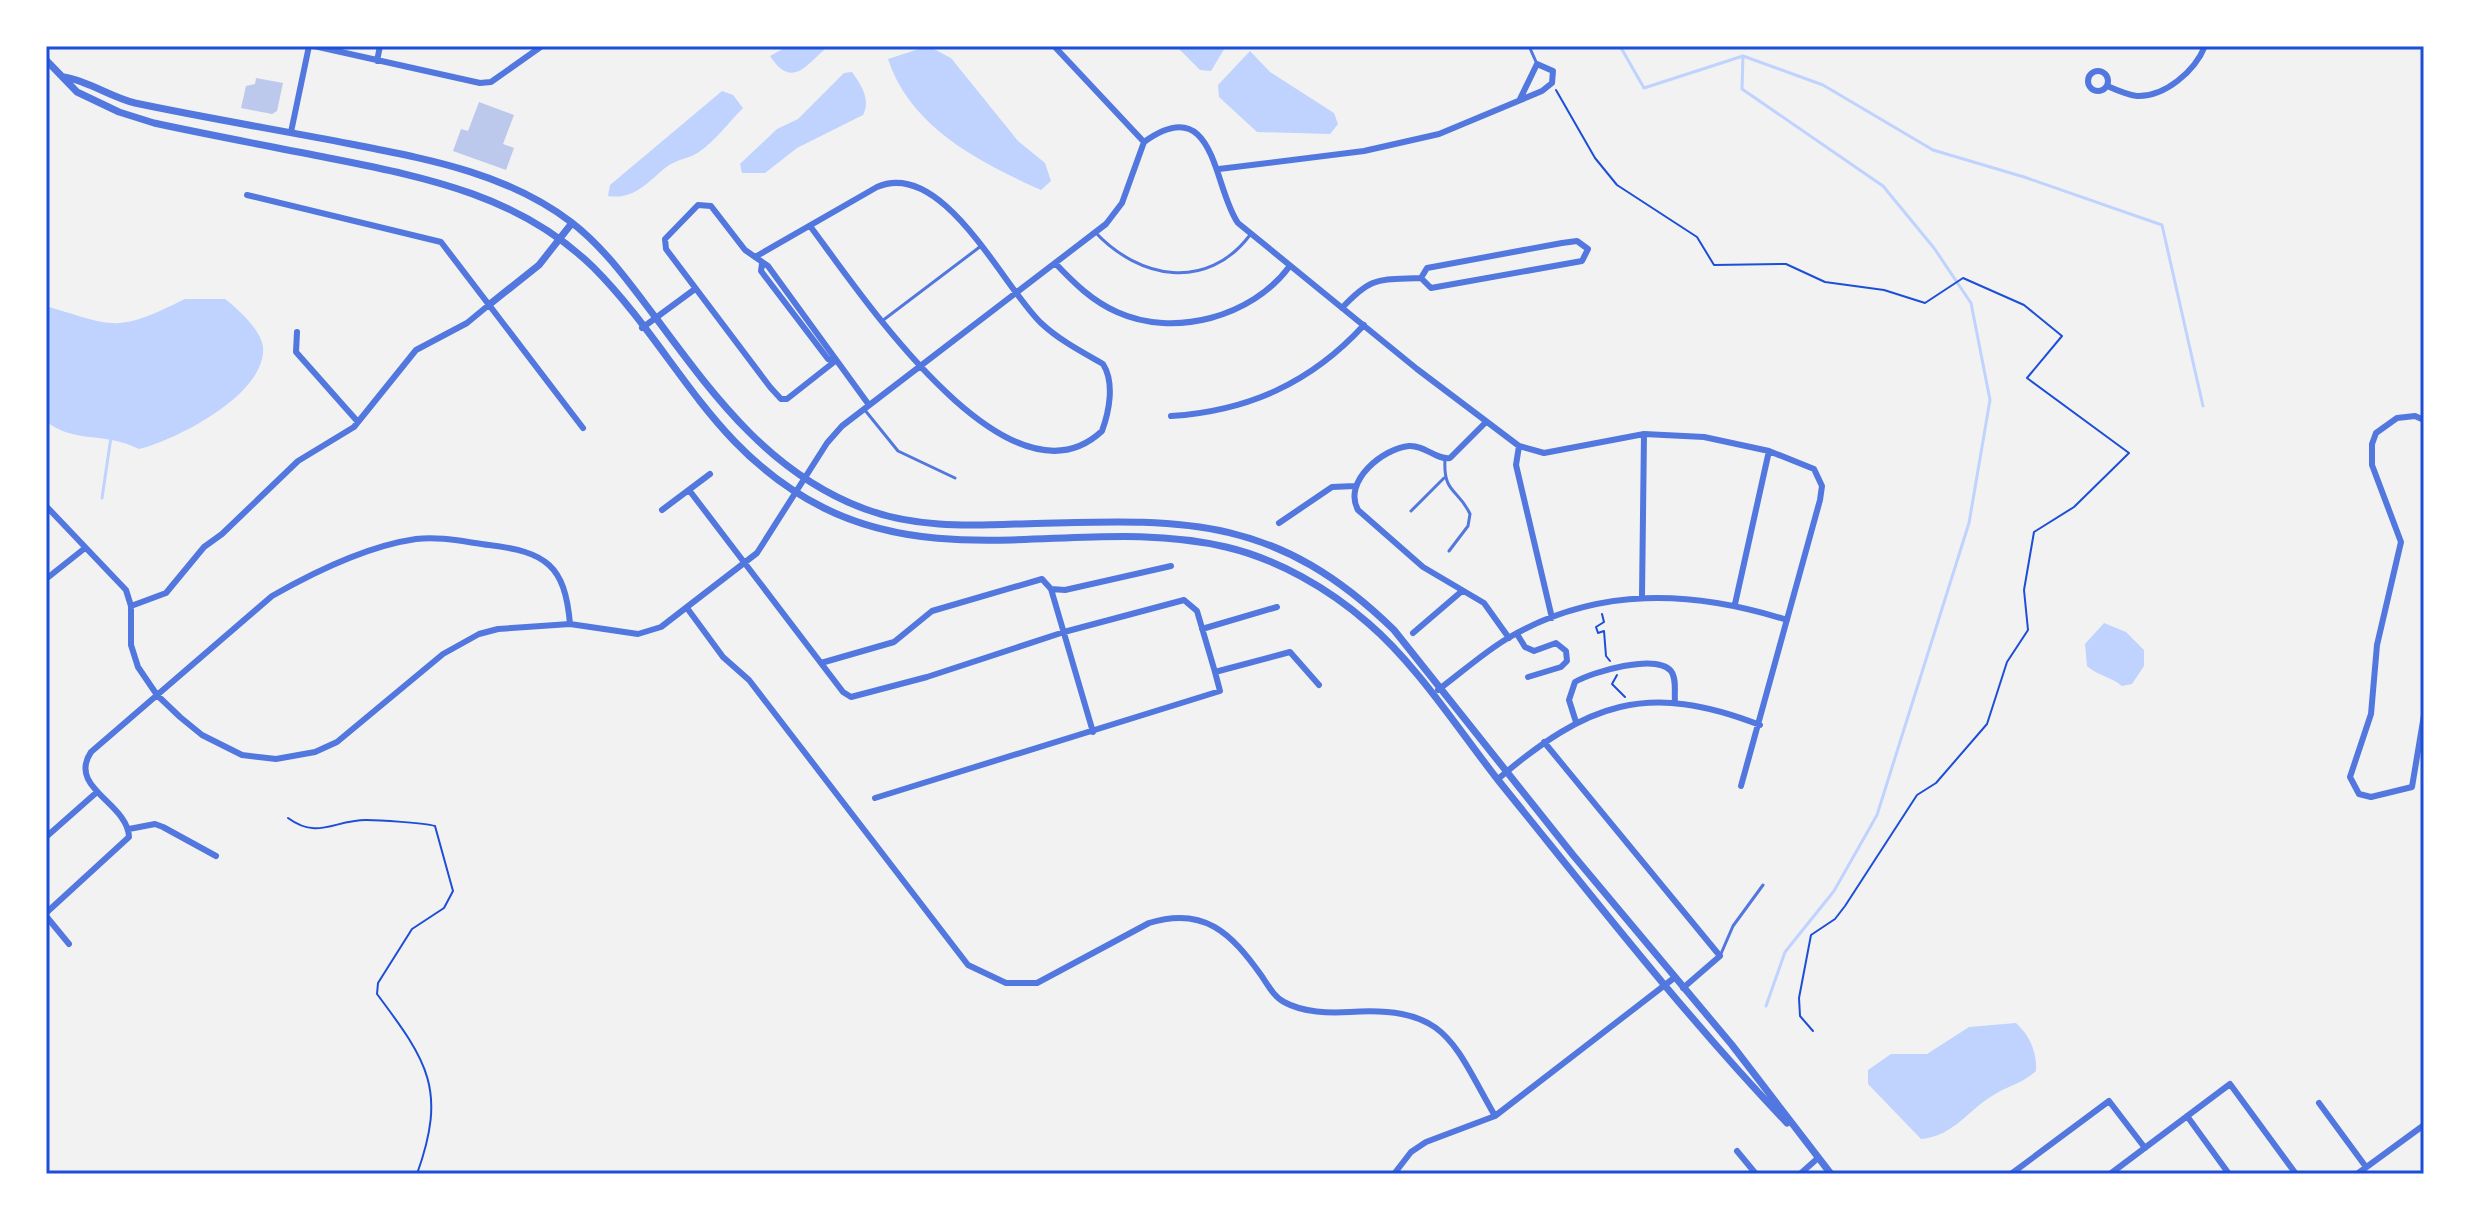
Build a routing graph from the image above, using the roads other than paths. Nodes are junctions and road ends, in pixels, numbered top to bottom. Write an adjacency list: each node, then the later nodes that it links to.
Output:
1 (312, 46): 8 (street); 13 (street)
2 (380, 46): 8 (street)
3 (542, 46): 8 (street)
4 (1054, 46): 14 (street)
5 (1529, 46): 9 (lane)
6 (2205, 46): 11 (street)
7 (46, 60): 10 (street)
8 (377, 61)
9 (1537, 64): 12 (street); 12 (street)
10 (64, 77): 13 (street); 21 (street)
11 (2107, 86)
12 (1520, 99): 15 (street)
13 (291, 132): 17 (street)
14 (1144, 142): 15 (street); 19 (street)
15 (1219, 169): 20 (street)
16 (247, 195): 29 (street)
17 (572, 223): 21 (street); 31 (street)
18 (810, 226): 22 (street); 23 (street); 32 (street)
19 (1095, 232): 20 (lane); 24 (street)
20 (1251, 234): 25 (street)
21 (560, 240): 29 (street); 34 (street)
22 (981, 246): 28 (street); 32 (lane)
23 (755, 257): 27 (street); 36 (street)
24 (1055, 263): 25 (street); 28 (street)
25 (1289, 267): 30 (street)
26 (1421, 278): 26 (street); 30 (street)
27 (695, 289): 31 (street); 36 (street)
28 (1016, 294): 37 (street); 37 (street)
29 (490, 304): 41 (street); 43 (street)
30 (1342, 308): 33 (street)
31 (656, 318): 34 (street); 51 (street)
32 (882, 321): 37 (street)
33 (1364, 325): 39 (street); 42 (street)
34 (642, 328): 54 (street)
35 (297, 332): 41 (street)
36 (834, 362): 38 (street)
37 (919, 368): 38 (street)
38 (866, 407): 49 (lane); 51 (street)
39 (1171, 416)
40 (2424, 420): 87 (street)
41 (358, 422): 68 (street)
42 (1486, 422): 45 (street); 47 (street)
43 (583, 428)
44 (1644, 434): 45 (street); 46 (street); 66 (street)
45 (1519, 446): 71 (street)
46 (1769, 451): 67 (street); 72 (street)
47 (1445, 459): 50 (lane); 52 (street)
48 (710, 474): 53 (street)
49 (955, 478)
50 (1444, 478): 57 (lane); 60 (lane)
51 (805, 480): 54 (street); 83 (street)
52 (1355, 486): 58 (street); 65 (street)
53 (689, 490): 56 (street); 61 (street)
54 (797, 492): 61 (street); 85 (street)
55 (46, 506): 59 (street)
56 (662, 510)
57 (1411, 511)
58 (1279, 523)
59 (85, 548): 63 (street); 68 (street)
60 (1449, 551)
61 (745, 564): 70 (street); 79 (street)
62 (1171, 566): 64 (street)
63 (46, 579)
64 (1051, 589): 75 (street); 79 (street)
65 (1462, 591): 76 (street); 78 (street)
66 (1642, 596): 67 (street); 71 (street)
67 (1735, 604): 72 (street)
68 (131, 606): 84 (street)
69 (1277, 607): 74 (street)
70 (687, 608): 73 (street); 108 (street)
71 (1552, 618): 77 (street)
72 (1787, 620): 89 (street)
73 (570, 624): 84 (street); 84 (street)
74 (1202, 629): 75 (street); 80 (street)
75 (1064, 632): 79 (street); 90 (street)
76 (1413, 633)
77 (1517, 634): 78 (street); 81 (street)
78 (1509, 638): 83 (street)
79 (821, 663)
80 (1215, 672): 82 (street); 90 (street)
81 (1528, 677)
82 (1319, 685)
83 (1441, 688): 85 (street); 92 (street)
84 (157, 695): 95 (street)
85 (1431, 696): 93 (street)
86 (1675, 702): 88 (street); 88 (street); 89 (street)
87 (2424, 715)
88 (1576, 722): 91 (street)
89 (1760, 725): 94 (street)
90 (1093, 732): 96 (street)
91 (1544, 742): 92 (street); 103 (street)
92 (1507, 772): 93 (street); 104 (street)
93 (1498, 779): 105 (street)
94 (1741, 786)
95 (97, 792): 97 (street); 98 (street)
96 (875, 798)
97 (129, 829): 99 (street); 101 (street)
98 (46, 837)
99 (216, 856)
100 (1763, 885): 103 (lane)
101 (46, 915): 102 (street)
102 (69, 944)
103 (1720, 956): 106 (street)
104 (1674, 978): 105 (street); 106 (street)
105 (1665, 985): 108 (street); 111 (street)
106 (1683, 988): 111 (street)
107 (2319, 1103): 115 (street)
108 (1495, 1116): 116 (street)
109 (2187, 1116): 112 (street); 122 (street); 123 (street)
110 (2424, 1125): 115 (street)
111 (1807, 1145): 114 (street)
112 (2145, 1148): 120 (street); 121 (street)
113 (1737, 1151): 117 (street)
114 (1818, 1158): 118 (street); 119 (street)
115 (2366, 1167): 124 (street)
116 (1394, 1174)
117 (1756, 1174)
118 (1800, 1174)
119 (1831, 1174)
120 (2011, 1174)
121 (2110, 1174)
122 (2229, 1174)
123 (2296, 1174)
124 (2357, 1174)

